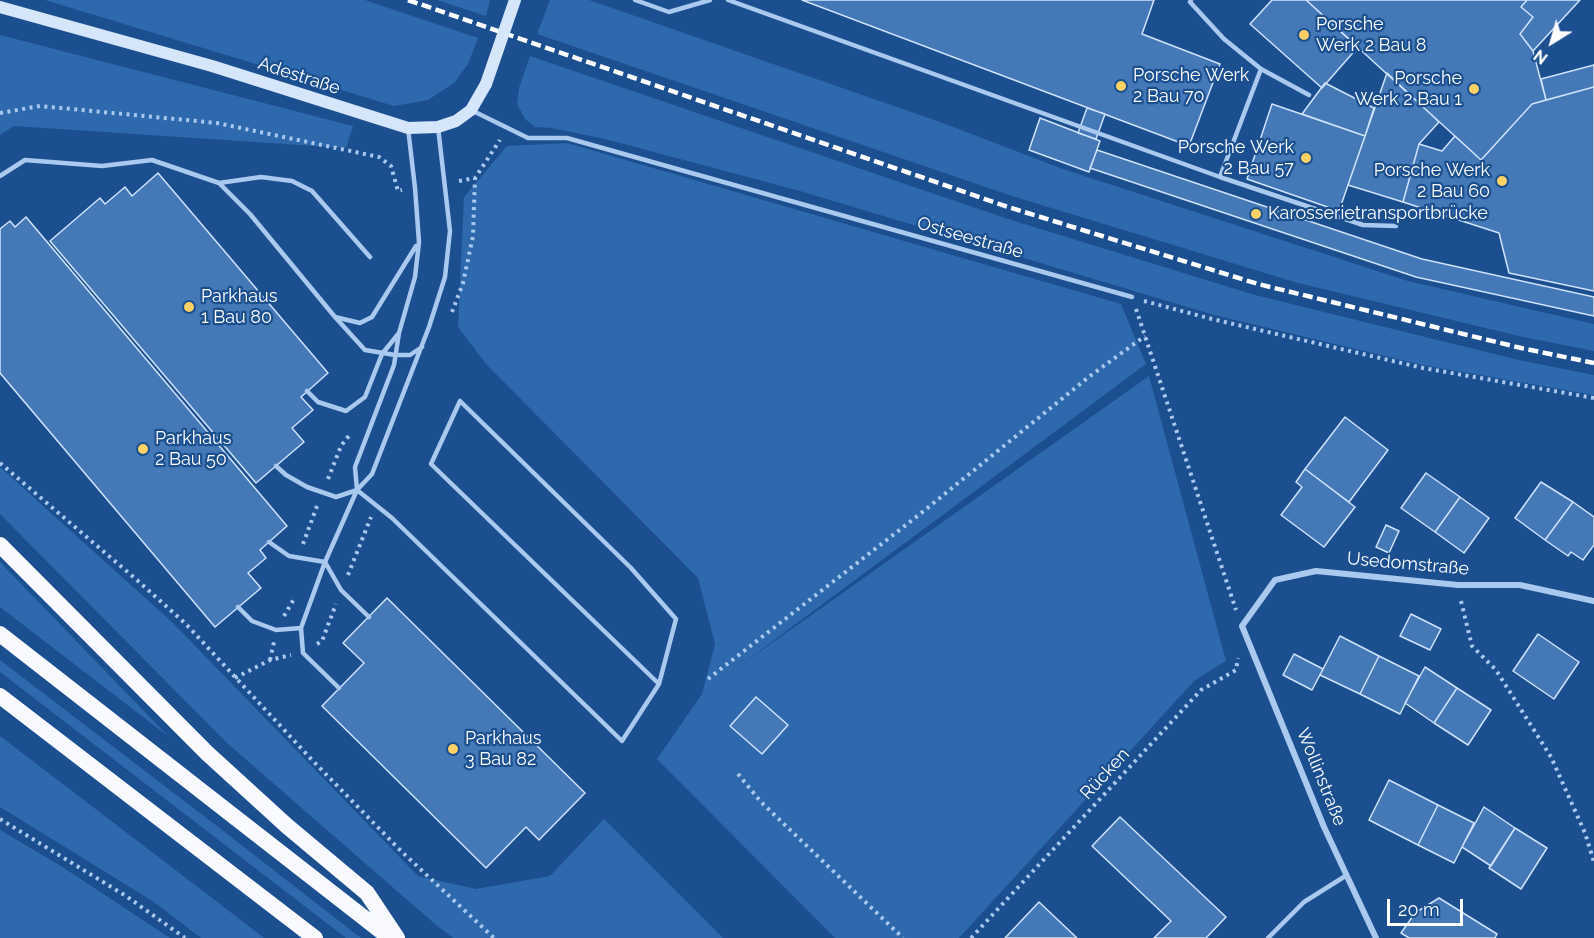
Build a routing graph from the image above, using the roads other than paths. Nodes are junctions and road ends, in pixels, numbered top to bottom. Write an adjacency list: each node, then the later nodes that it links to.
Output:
1 (515, 0): 9 (main road, bridge)
2 (635, 0): 3 (lane)
3 (710, 0)
4 (728, 0): 13 (lane)
5 (1191, 0): 7 (lane)
6 (0, 7): 11 (main road, Adestraße)
7 (1262, 69): 8 (lane); 13 (lane)
8 (1309, 95)
9 (471, 110): 10 (main road, Adestraße); 18 (lane, Ostseestraße)
10 (438, 127): 11 (main road, Adestraße); 21 (lane)
11 (408, 128): 16 (lane)
12 (0, 176): 14 (lane)
13 (1220, 177): 15 (lane)
14 (219, 183): 17 (lane); 19 (lane)
15 (1396, 226)
16 (418, 242): 19 (lane); 20 (lane)
17 (370, 257)
18 (1132, 297)
19 (335, 317): 22 (lane)
20 (399, 333): 22 (lane); 23 (lane)
21 (422, 347): 23 (lane); 26 (lane)
22 (382, 354): 23 (lane); 24 (lane)
23 (395, 356): 26 (lane)
24 (307, 391)
25 (276, 466): 26 (lane)
26 (357, 490): 29 (lane); 36 (lane)
27 (269, 542): 29 (lane)
28 (0, 545): 42 (highway)
29 (324, 562): 32 (lane); 34 (lane)
30 (1594, 601): 33 (street, Usedomstraße)
31 (238, 607): 34 (lane)
32 (369, 617)
33 (1242, 626): 39 (street, Wollinstraße)
34 (301, 628): 37 (lane)
35 (0, 634): 41 (highway)
36 (659, 684): 36 (lane)
37 (339, 688)
38 (0, 696): 40 (highway)
39 (1347, 875): 43 (lane); 44 (street, Wollinstraße)
40 (315, 938)
41 (390, 938)
42 (397, 938)
43 (1268, 938)
44 (1377, 938)

